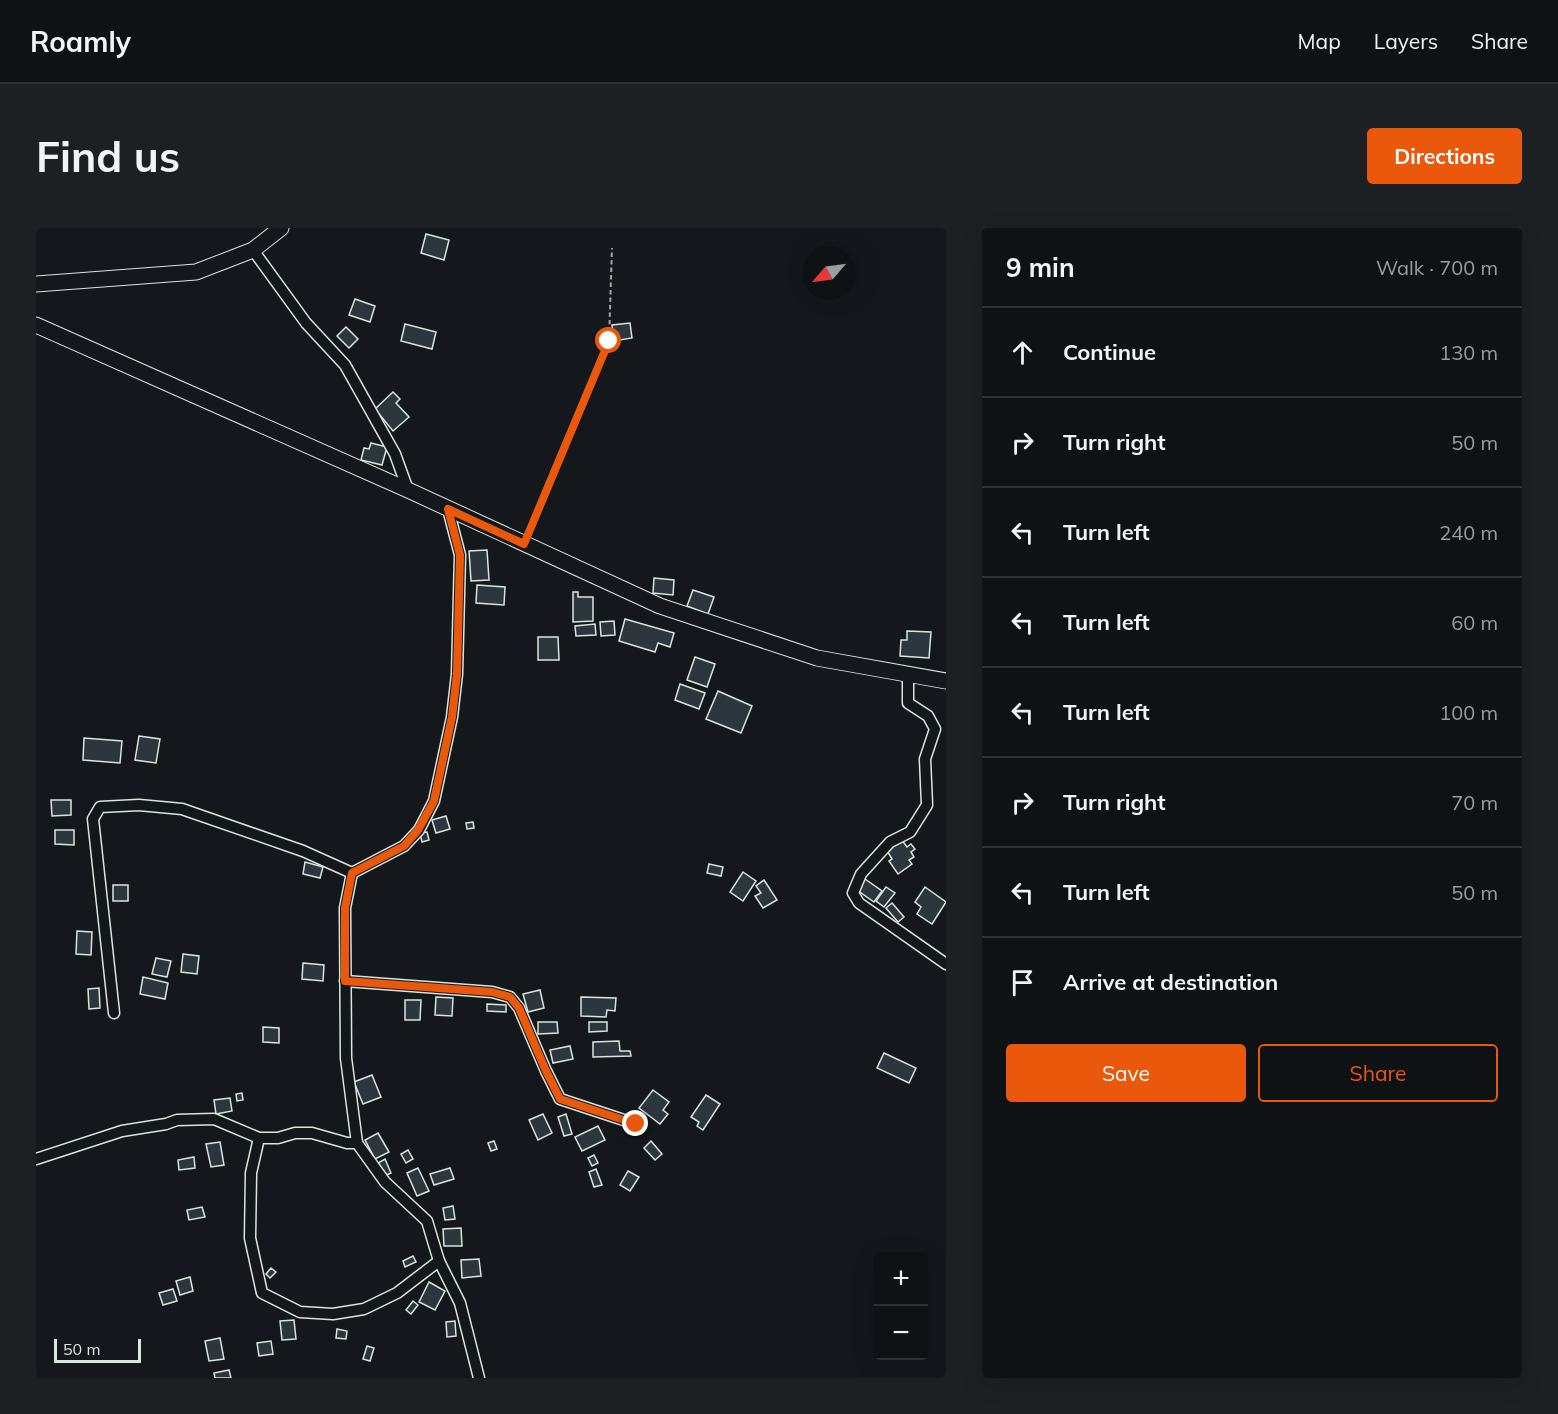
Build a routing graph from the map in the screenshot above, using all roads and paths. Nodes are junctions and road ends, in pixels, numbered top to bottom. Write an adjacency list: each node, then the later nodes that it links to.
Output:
1 (281, 228): 3 (street)
2 (612, 248): 8 (path)
3 (253, 250): 4 (street); 6 (street)
4 (36, 284)
5 (36, 326): 6 (street)
6 (408, 490): 7 (street)
7 (448, 509): 8 (street); 11 (street)
8 (524, 544): 9 (street)
9 (908, 674): 10 (street); 12 (street)
10 (946, 681)
11 (352, 873): 13 (street); 14 (street)
12 (946, 964)
13 (345, 981): 15 (street); 17 (street)
14 (114, 1013)
15 (636, 1124)
16 (259, 1138): 17 (street); 18 (street); 19 (street)
17 (357, 1143): 19 (street)
18 (36, 1159)
19 (439, 1261): 20 (street)
20 (479, 1378)

